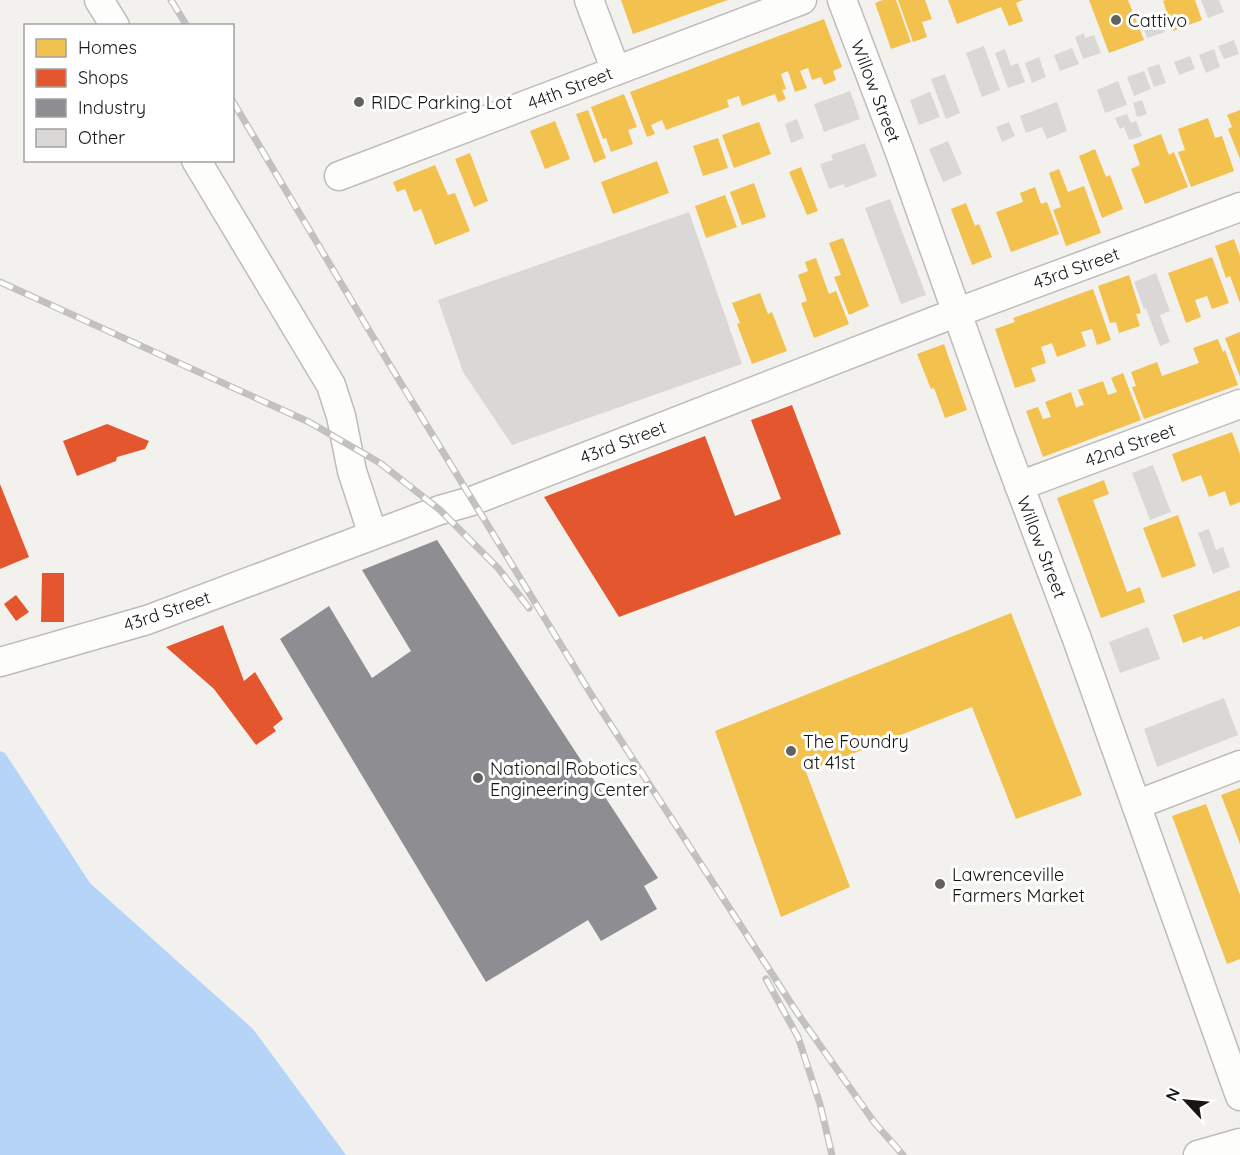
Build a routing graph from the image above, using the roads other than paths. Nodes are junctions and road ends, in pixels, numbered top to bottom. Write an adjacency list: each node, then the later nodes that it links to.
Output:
1 (99, 0): 5 (street)
2 (589, 0): 6 (street)
3 (802, 0): 6 (street, 44th Street)
4 (842, 0): 10 (street, Willow Street)
5 (114, 24)
6 (616, 71): 8 (street, 44th Street)
7 (197, 162): 13 (street)
8 (339, 176)
9 (1240, 207): 10 (street, 43rd Street)
10 (958, 312): 12 (street, Willow Street); 13 (street, 43rd Street)
11 (1240, 404): 12 (street, 42nd Street)
12 (1019, 486): 16 (street, Willow Street)
13 (373, 535): 14 (street, 43rd Street)
14 (0, 662)
15 (1240, 765): 16 (street)
16 (1136, 805): 17 (street, Willow Street)
17 (1240, 1096)
18 (1240, 1143): 19 (street)
19 (1198, 1155)

